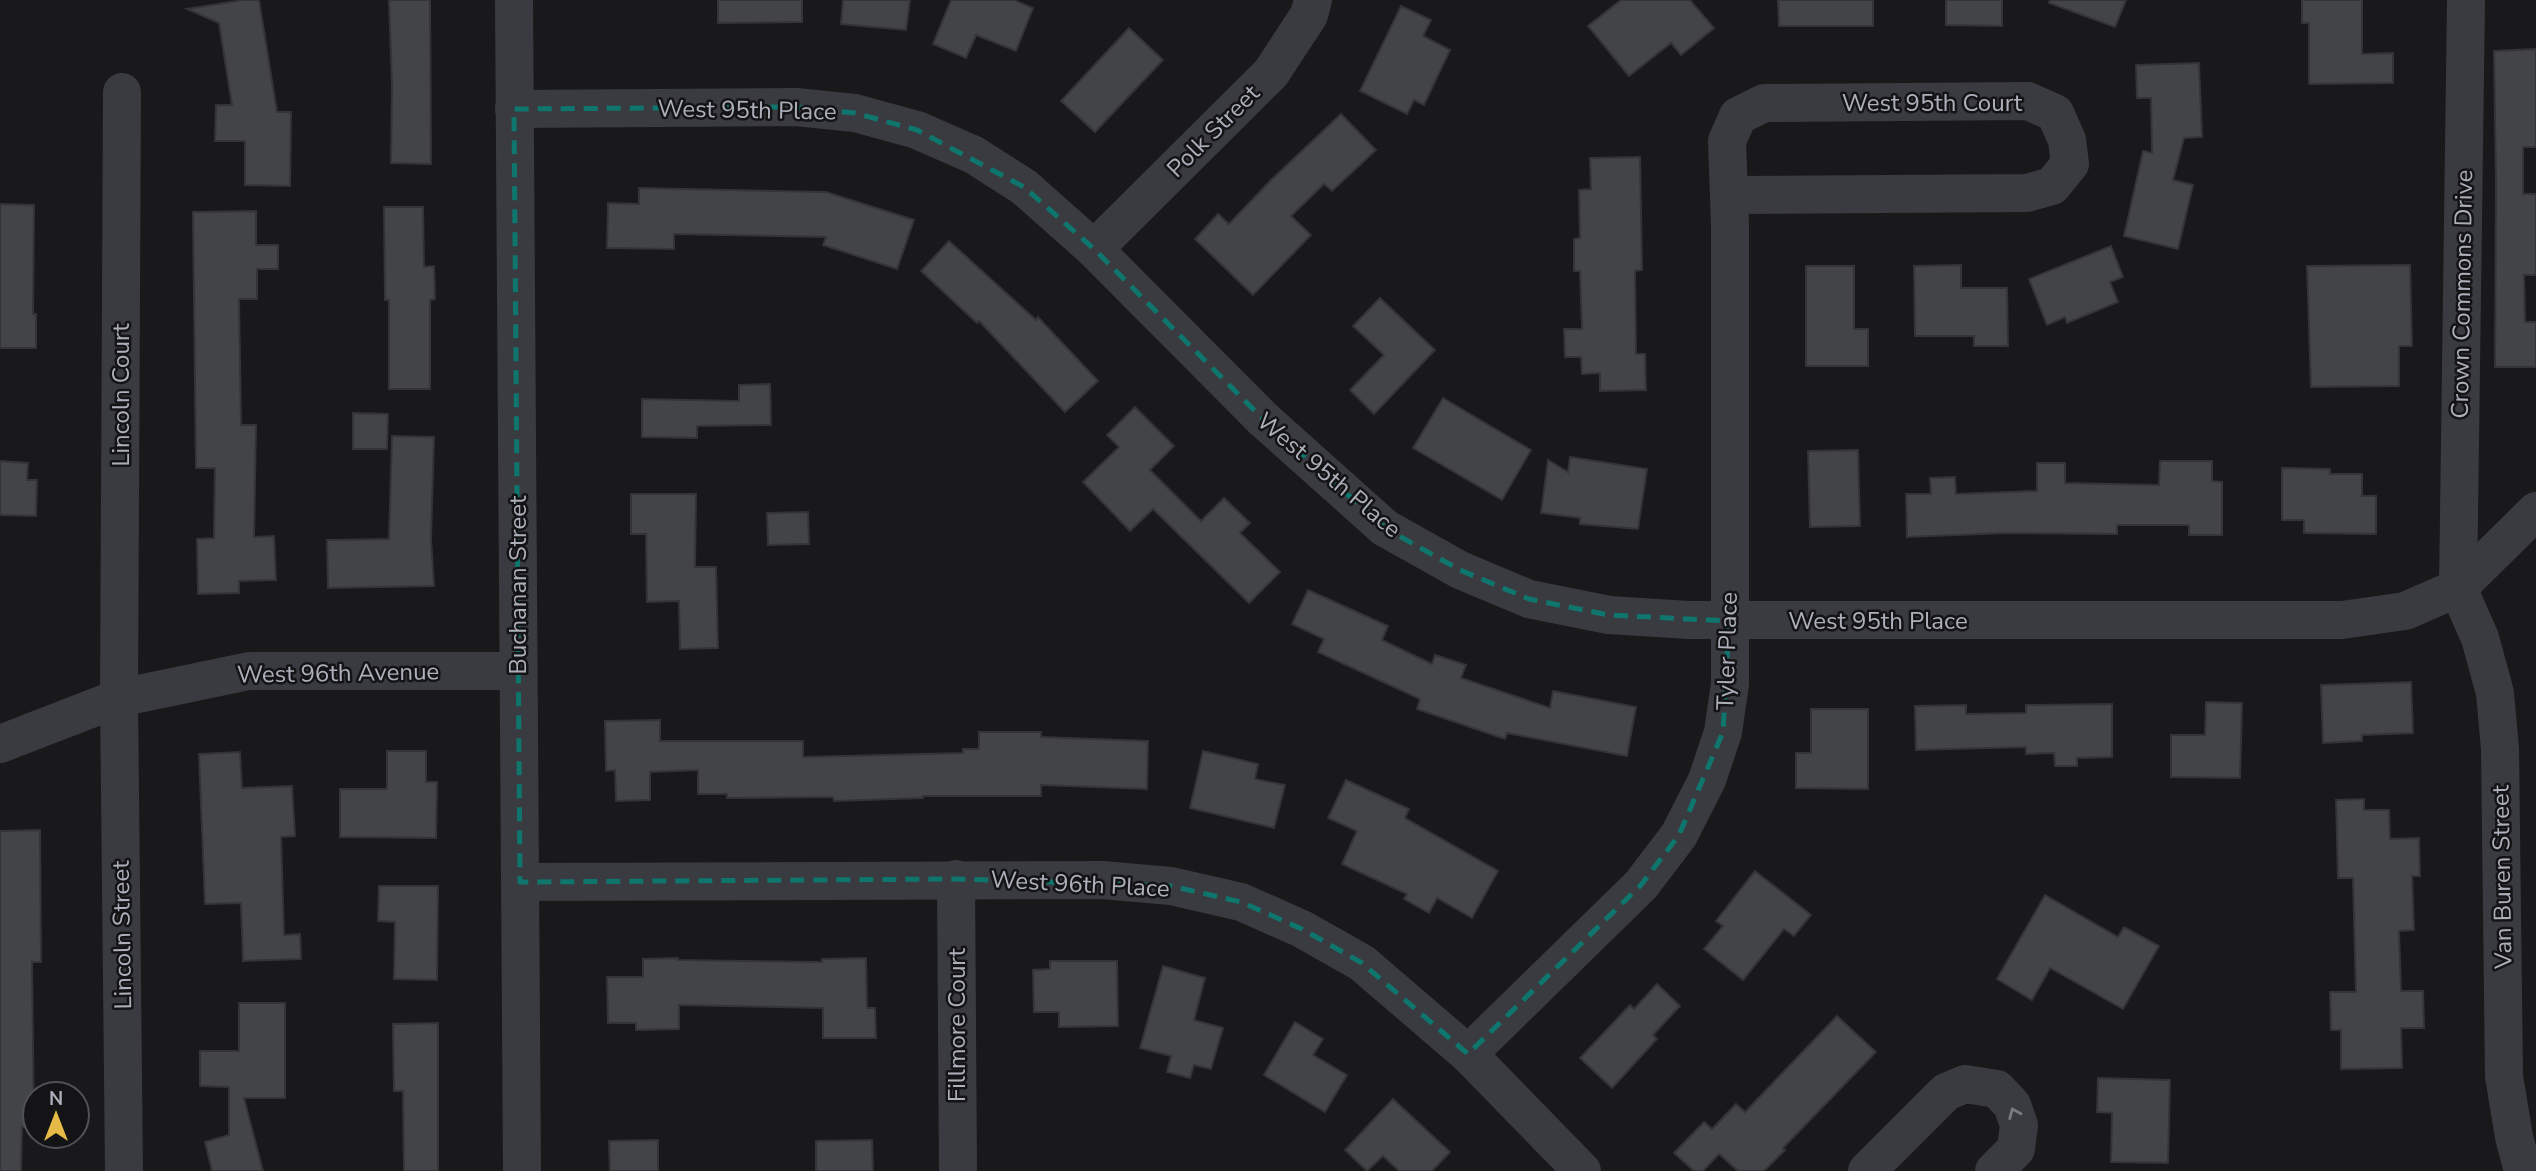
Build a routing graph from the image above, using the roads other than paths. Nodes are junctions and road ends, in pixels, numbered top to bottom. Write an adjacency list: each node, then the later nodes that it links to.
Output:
1 (514, 0): 5 (street, Buchanan Street)
2 (1313, 0): 7 (street, Polk Street)
3 (2466, 0): 9 (street, Crown Commons Drive)
4 (122, 92): 12 (street, Lincoln Court)
5 (514, 109): 7 (street, West 95th Place); 11 (street, Buchanan Street)
6 (1730, 195): 6 (street, West 95th Court); 10 (street, Tyler Place)
7 (1094, 249): 10 (street, West 95th Place)
8 (2536, 511): 9 (street, West 95th Place)
9 (2458, 588): 10 (street, West 95th Place); 23 (street, Van Buren Street)
10 (1729, 621): 16 (street, Tyler Place)
11 (518, 671): 12 (street, West 96th Avenue); 15 (street, Buchanan Street)
12 (119, 698): 13 (street, West 96th Avenue); 17 (street, Lincoln Street)
13 (0, 744)
14 (956, 879): 15 (street, West 96th Place); 16 (street, West 96th Place); 19 (street, Fillmore Court)
15 (520, 882): 18 (street, Buchanan Street)
16 (1468, 1054): 20 (street, West 96th Place)
17 (124, 1171)
18 (522, 1171)
19 (958, 1171)
20 (1582, 1171)
21 (1867, 1171): 22 (street, one-way to 21)
22 (1994, 1171)
23 (2523, 1171)

